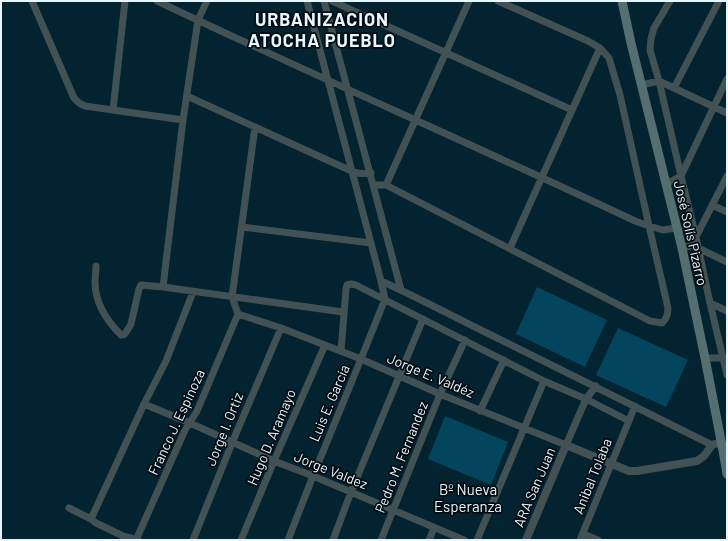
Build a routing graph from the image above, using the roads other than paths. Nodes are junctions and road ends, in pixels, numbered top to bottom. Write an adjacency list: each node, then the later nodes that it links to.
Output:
1 (32, 1): 24 (street)
2 (125, 1): 24 (street)
3 (157, 1): 13 (street)
4 (207, 1): 13 (street)
5 (307, 1): 18 (street)
6 (324, 1): 21 (street)
7 (332, 1): 15 (street)
8 (469, 1): 15 (street)
9 (498, 1): 14 (street)
10 (622, 1): 19 (main road, José Solís Pizarro)
11 (670, 1): 17 (street)
12 (719, 1): 20 (street)
13 (198, 20): 18 (street); 22 (street)
14 (600, 48): 25 (street); 40 (street)
15 (445, 53): 25 (street); 28 (street)
16 (727, 79): 23 (street)
17 (659, 80): 19 (street); 20 (street); 32 (street)
18 (328, 81): 21 (street); 30 (street)
19 (641, 85): 35 (main road, José Solís Pizarro)
20 (674, 88): 23 (street)
21 (348, 89): 28 (street); 31 (street)
22 (187, 96): 27 (street); 29 (street)
23 (713, 107): 26 (street); 32 (street)
24 (113, 110): 27 (street)
25 (572, 110): 34 (street)
26 (727, 114)
27 (183, 120): 50 (street)
28 (415, 120): 34 (street); 37 (street)
29 (255, 127): 30 (street); 41 (street)
30 (352, 172): 31 (street); 43 (street)
31 (371, 172): 36 (street)
32 (681, 176): 35 (street); 44 (street)
33 (727, 176): 38 (street)
34 (542, 177): 40 (street); 45 (street)
35 (666, 184): 42 (main road, José Solís Pizarro)
36 (374, 185): 37 (street); 51 (street)
37 (386, 185): 45 (street)
38 (712, 205): 39 (street); 44 (street)
39 (727, 212)
40 (648, 226): 42 (street); 45 (street)
41 (242, 227): 43 (street); 53 (street)
42 (676, 228): 46 (main road, José Solís Pizarro)
43 (371, 243): 49 (street)
44 (697, 243): 46 (street); 47 (street); 55 (street)
45 (510, 248)
46 (682, 248): 64 (main road, José Solís Pizarro)
47 (727, 262)
48 (96, 266): 50 (street)
49 (381, 281): 51 (street); 54 (street)
50 (163, 287): 52 (street)
51 (401, 290): 71 (street)
52 (193, 292): 53 (street); 74 (street)
53 (232, 297): 57 (street); 58 (street)
54 (385, 299): 57 (street); 59 (street); 66 (street, Luis E. García)
55 (710, 303): 56 (street); 65 (street)
56 (727, 311)
57 (343, 312): 63 (street)
58 (238, 314): 60 (street, Jorge E. Valdéz); 78 (street, Franco J. Espinoza)
59 (423, 319): 61 (street); 69 (street)
60 (280, 328): 62 (street, Jorge E. Valdéz); 80 (street, Jorge I. Ortiz)
61 (465, 340): 67 (street); 72 (street, Pedro M. Fernandez)
62 (325, 345): 63 (street, Jorge E. Valdéz); 85 (street, Hugo D. Aramayo)
63 (340, 351): 66 (street, Jorge E. Valdéz)
64 (705, 358): 65 (street); 81 (main road, José Solís Pizarro)
65 (725, 359): 68 (street)
66 (361, 360): 69 (street, Jorge E. Valdéz); 88 (street, Luis E. García)
67 (504, 360): 70 (street); 76 (street)
68 (727, 375)
69 (400, 376): 72 (street, Jorge E. Valdéz); 89 (street)
70 (544, 381): 73 (street); 79 (street)
71 (596, 386): 73 (street); 75 (street)
72 (440, 394): 76 (street, Jorge E. Valdéz); 91 (street, Pedro M. Fernandez)
73 (586, 399): 77 (street); 82 (street)
74 (144, 404): 78 (street, Jorge Valdez); 92 (street)
75 (635, 406): 77 (street, Anibal Tolaba); 83 (street)
76 (480, 411): 79 (street, Jorge E. Valdéz)
77 (629, 421): 86 (street, Anibal Tolaba)
78 (190, 423): 80 (street, Jorge Valdez); 95 (street, Franco J. Espinoza)
79 (525, 428): 82 (street, Jorge E. Valdéz); 103 (street)
80 (232, 442): 85 (street, Jorge Valdez); 96 (street, Jorge I. Ortiz)
81 (721, 442): 83 (street); 84 (main road, José Solís Pizarro)
82 (566, 445): 86 (street, Jorge E. Valdéz); 104 (street, ARA San Juan)
83 (712, 445): 86 (street, Jorge E. Valdéz)
84 (726, 455): 87 (main road, José Solís Pizarro)
85 (274, 461): 88 (street, Jorge Valdez); 97 (street, Hugo D. Aramayo)
86 (612, 463): 94 (street, Anibal Tolaba)
87 (727, 474)
88 (313, 476): 89 (street, Jorge Valdez); 98 (street, Luis E. García)
89 (351, 492): 91 (street, Jorge Valdez); 99 (street)
90 (69, 508): 92 (street)
91 (393, 510): 93 (street, Jorge Valdez); 100 (street, Pedro M. Fernandez)
92 (91, 519): 95 (street)
93 (434, 528): 101 (street); 102 (street, Jorge Valdez)
94 (582, 537): 105 (street)
95 (137, 540)
96 (193, 540)
97 (241, 540)
98 (288, 540)
99 (332, 540)
100 (381, 540)
101 (429, 540)
102 (464, 540)
103 (477, 540)
104 (526, 540)
105 (598, 540)

